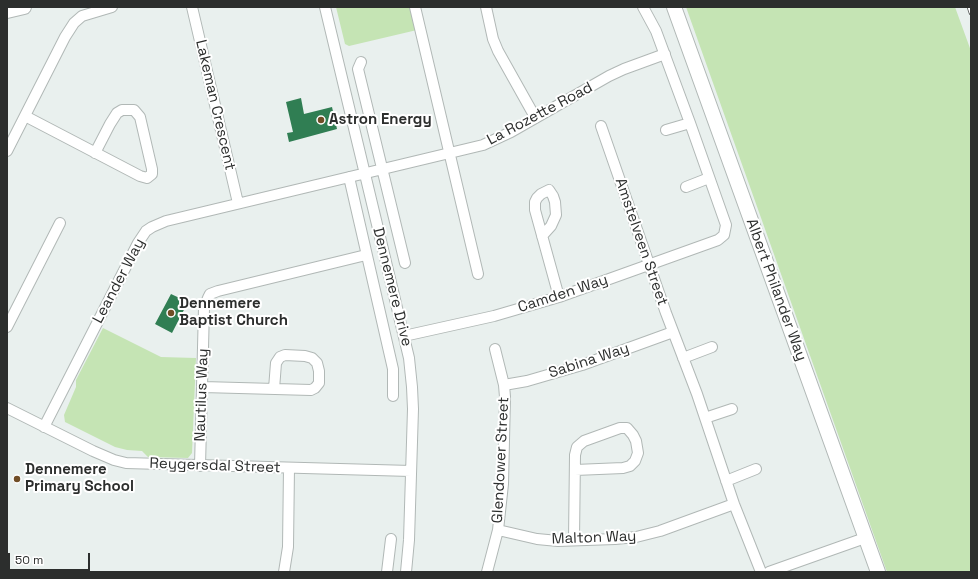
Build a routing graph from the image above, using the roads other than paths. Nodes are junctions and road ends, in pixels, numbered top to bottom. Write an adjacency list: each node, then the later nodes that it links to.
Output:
1 (24, 7): 9 (street)
2 (112, 7): 12 (street)
3 (192, 7): 25 (street, Lakeman Crescent)
4 (325, 7): 21 (street, Dennemere Drive)
5 (415, 7): 19 (street)
6 (486, 7): 13 (street)
7 (643, 7): 10 (street)
8 (674, 7): 55 (street, Albert Philander Way)
9 (7, 11)
10 (665, 54): 13 (street, La Rozette Road); 14 (street)
11 (362, 62): 20 (street)
12 (25, 116): 17 (street); 18 (street)
13 (535, 117): 19 (street, La Rozette Road)
14 (690, 123): 16 (street); 23 (street)
15 (601, 126): 30 (street, Amstelveen Street)
16 (666, 130)
17 (7, 151)
18 (95, 153): 18 (street)
19 (450, 153): 20 (street, La Rozette Road); 31 (street)
20 (382, 169): 21 (street, La Rozette Road); 29 (street)
21 (365, 173): 22 (street, Leander Way); 35 (street, Dennemere Drive)
22 (349, 177): 25 (street, Leander Way); 28 (street)
23 (709, 178): 24 (street); 30 (street, Camden Way)
24 (686, 187)
25 (238, 203): 46 (street, Leander Way)
26 (60, 223): 33 (street)
27 (542, 236): 32 (street)
28 (366, 255): 40 (street, Nautilus Way); 42 (street)
29 (405, 263)
30 (649, 266): 32 (street, Camden Way); 34 (street, Amstelveen Street)
31 (478, 274)
32 (559, 297): 35 (street, Camden Way)
33 (7, 327)
34 (673, 332): 38 (street, Amstelveen Street); 39 (street, Sabina Way)
35 (404, 336): 51 (street, Dennemere Drive)
36 (712, 347): 38 (street)
37 (495, 349): 39 (street, Glendower Street)
38 (683, 358): 45 (street, Amstelveen Street)
39 (504, 385): 54 (street, Glendower Street)
40 (202, 387): 41 (street); 47 (street, Nautilus Way)
41 (274, 389): 41 (street)
42 (393, 396)
43 (7, 408): 46 (street, Reygersdal Street)
44 (732, 409): 45 (street)
45 (706, 418): 52 (street, Amstelveen Street)
46 (44, 426): 47 (street, Reygersdal Street)
47 (200, 466): 48 (street, Reygersdal Street)
48 (289, 468): 51 (street, Reygersdal Street); 58 (street)
49 (756, 469): 52 (street)
50 (575, 470): 50 (street); 57 (street)
51 (411, 471): 60 (street, Dennemere Drive)
52 (726, 481): 53 (street, Amstelveen Street)
53 (734, 504): 57 (street, Malton Way); 62 (street, Amstelveen Street)
54 (498, 530): 57 (street, Malton Way); 61 (street, Glendower Street)
55 (865, 538): 63 (street); 64 (street, Albert Philander Way)
56 (391, 539): 59 (street)
57 (574, 540)
58 (284, 572)
59 (387, 572)
60 (406, 572)
61 (487, 572)
62 (760, 572)
63 (769, 572)
64 (878, 572)

